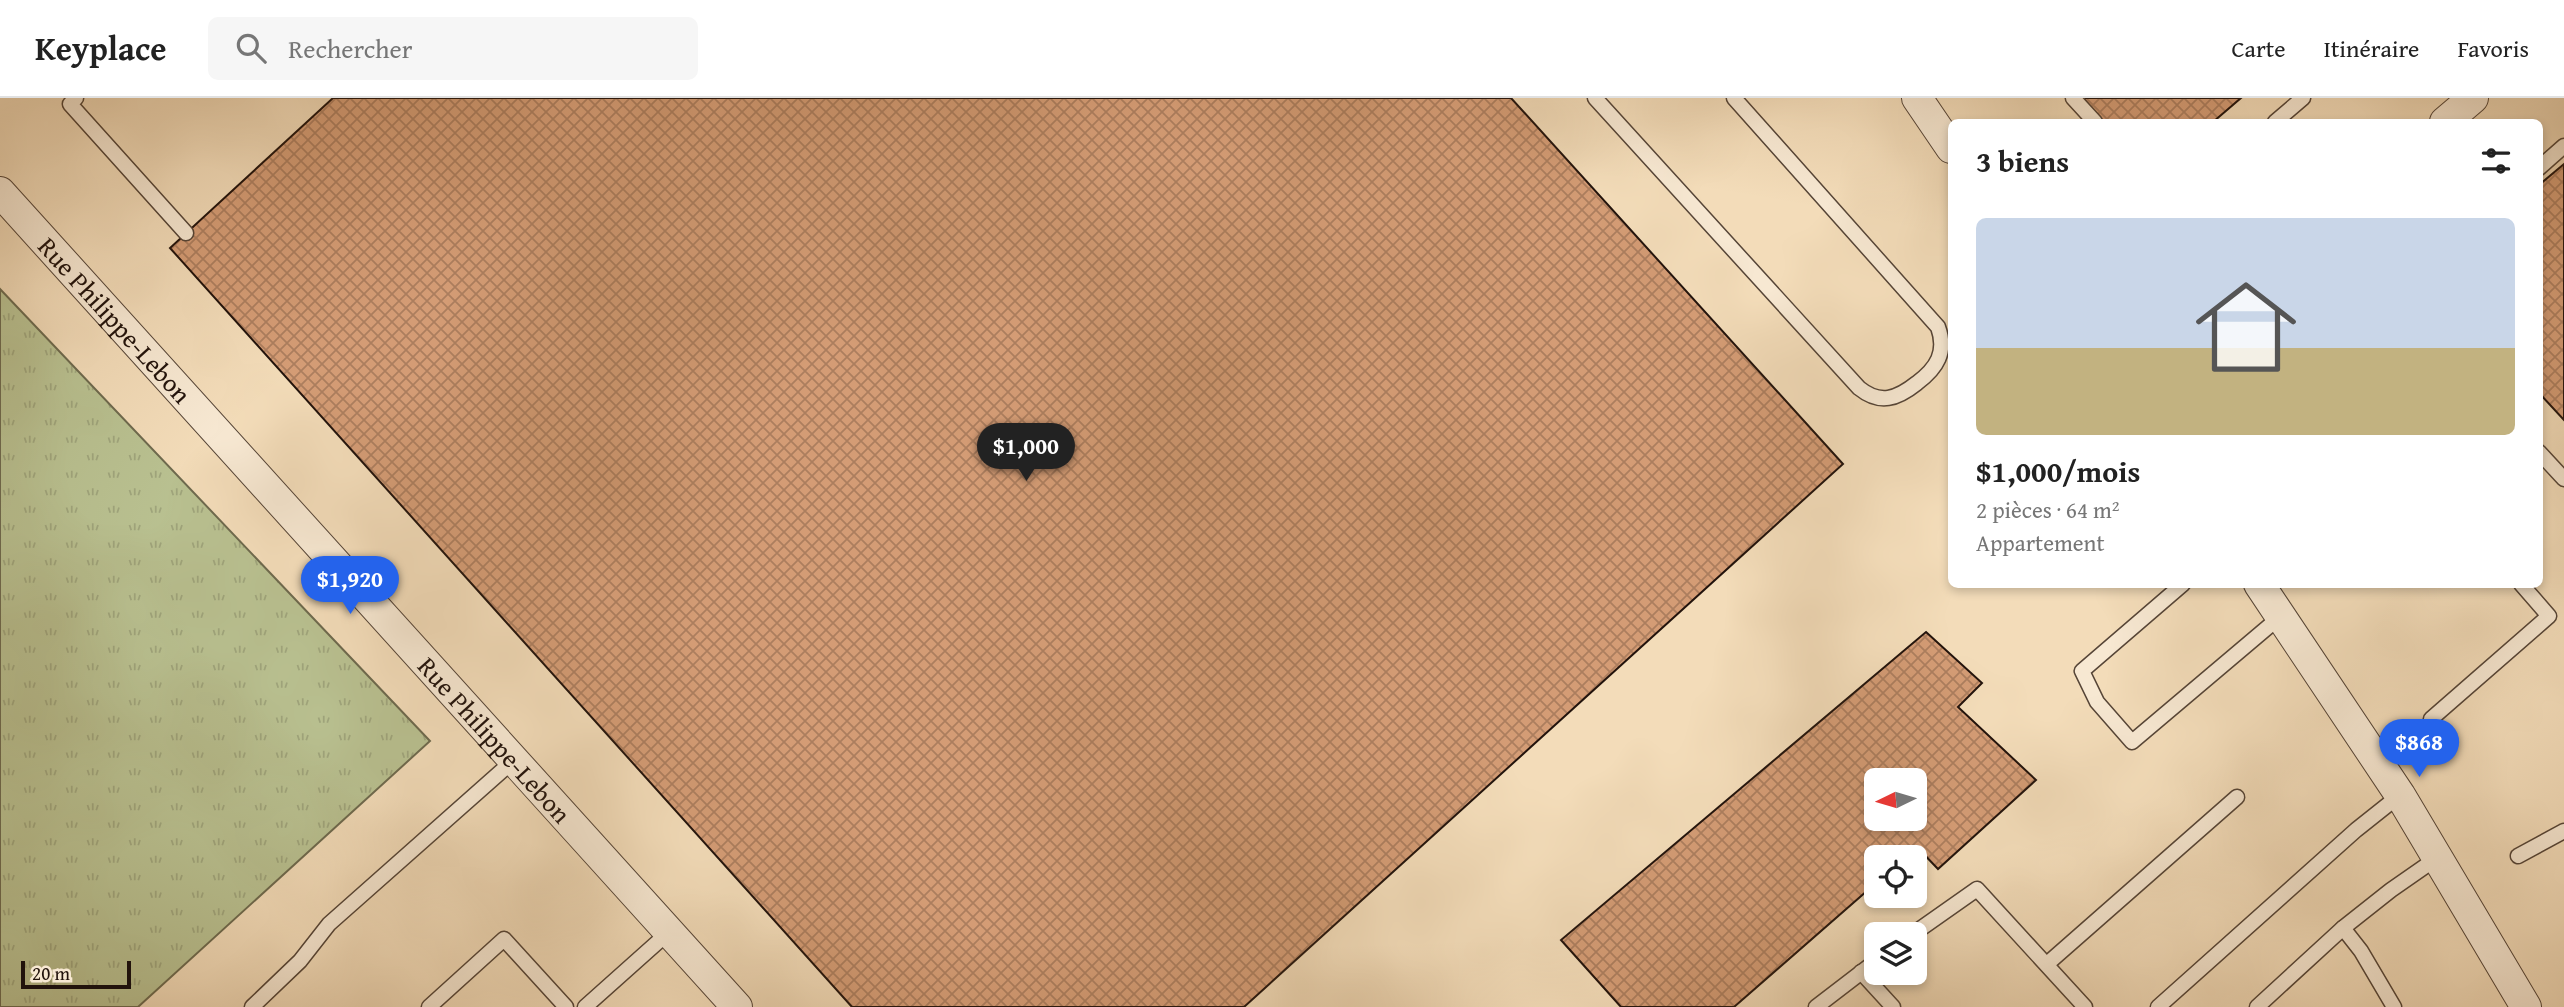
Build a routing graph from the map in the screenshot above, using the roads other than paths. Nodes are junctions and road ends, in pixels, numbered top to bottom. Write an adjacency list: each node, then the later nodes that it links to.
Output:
1 (76, 98): 15 (lane)
2 (1595, 98): 3 (lane)
3 (1734, 98)
4 (1917, 98): 11 (street)
5 (2073, 98): 8 (lane)
6 (2303, 98): 9 (lane)
7 (2473, 98): 10 (street)
8 (2092, 119)
9 (2278, 119)
10 (2448, 119)
11 (1948, 144)
12 (2564, 146): 13 (lane)
13 (2543, 164)
14 (0, 192): 23 (street, Rue Philippe-Lebon)
15 (186, 233)
16 (2543, 456): 17 (lane)
17 (2564, 479)
18 (2178, 588): 21 (lane)
19 (2262, 588): 21 (street)
20 (2524, 588): 22 (lane)
21 (2281, 616): 24 (street)
22 (2431, 719)
23 (514, 760): 31 (street, Rue Philippe-Lebon); 35 (lane)
24 (2400, 795): 28 (street); 43 (lane)
25 (2237, 797): 32 (lane)
26 (2564, 831): 27 (lane)
27 (2518, 856)
28 (2437, 858): 30 (lane); 46 (street)
29 (1927, 924): 32 (lane)
30 (2343, 928): 44 (lane); 45 (lane)
31 (669, 932): 38 (lane); 39 (street, Rue Philippe-Lebon)
32 (2046, 964): 42 (lane)
33 (1864, 970): 34 (lane)
34 (1861, 972): 40 (lane); 41 (lane)
35 (252, 1007)
36 (429, 1007): 37 (lane)
37 (566, 1007)
38 (585, 1007)
39 (737, 1007)
40 (1816, 1007)
41 (1893, 1007)
42 (2085, 1007)
43 (2158, 1007)
44 (2257, 1007)
45 (2393, 1007)
46 (2526, 1007)

